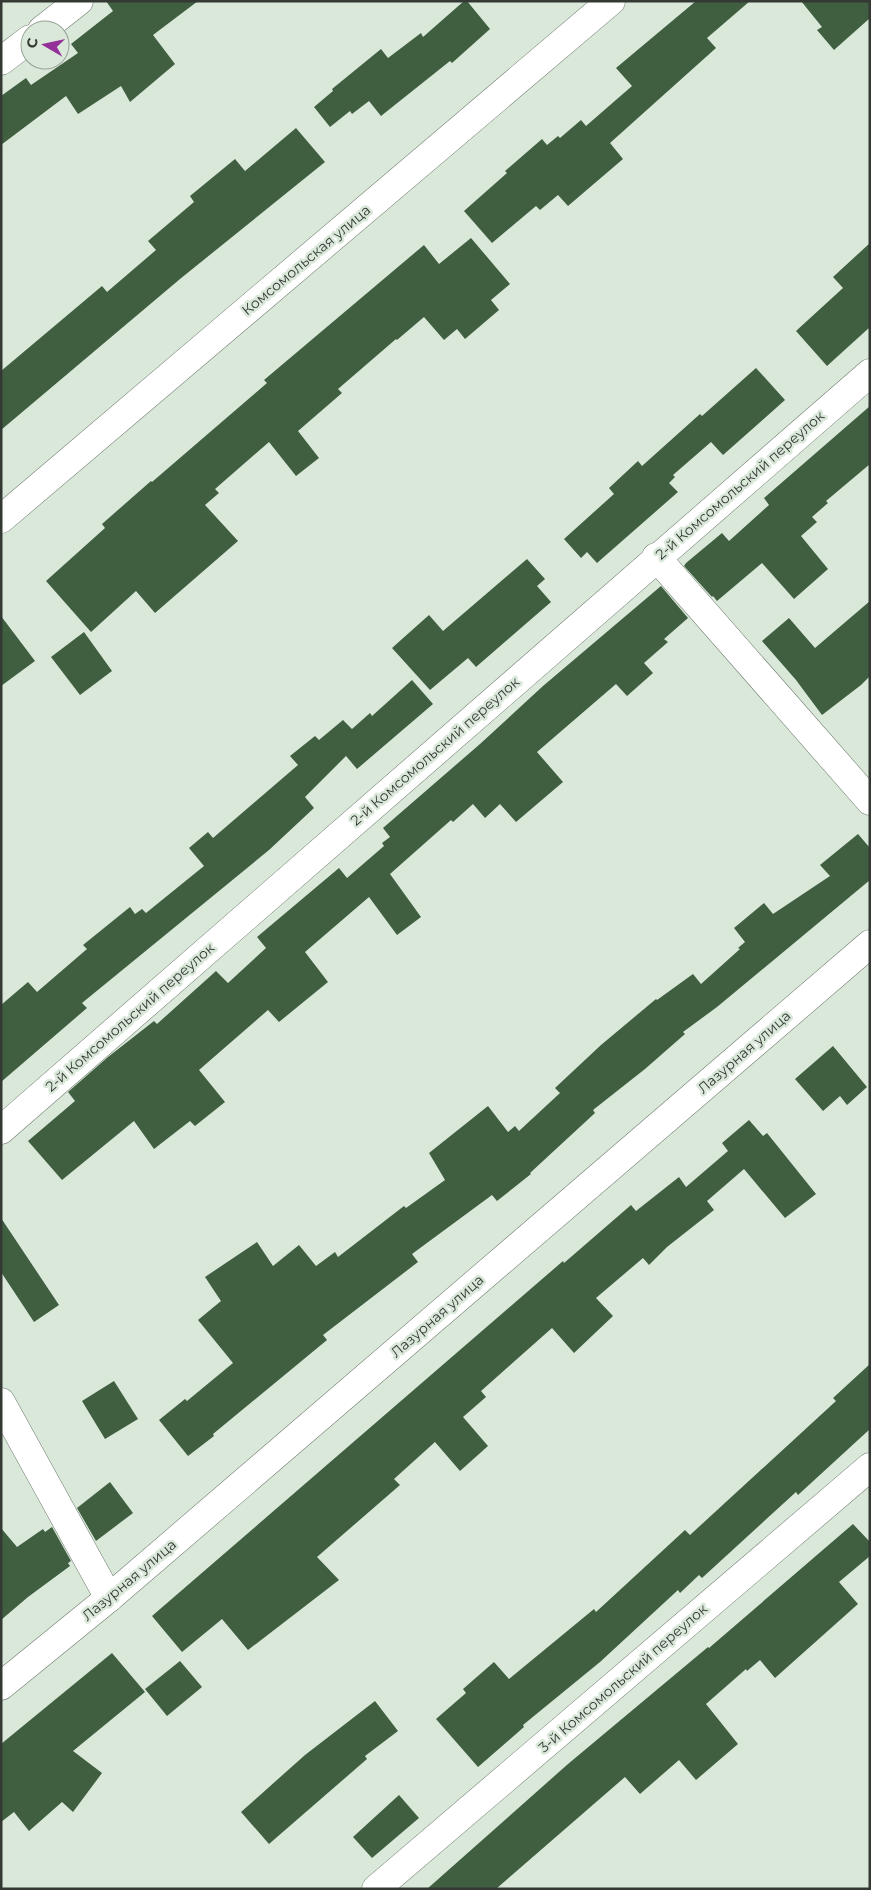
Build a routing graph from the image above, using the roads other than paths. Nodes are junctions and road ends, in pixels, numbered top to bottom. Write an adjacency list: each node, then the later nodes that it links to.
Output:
1 (79, 1): 3 (street)
2 (611, 1): 7 (street, Комсомольская улица)
3 (55, 20)
4 (20, 47): 5 (street)
5 (1, 61)
6 (870, 372): 8 (street, 2-й Комсомольский переулок)
7 (1, 519)
8 (656, 557): 9 (street); 11 (street, 2-й Комсомольский переулок)
9 (870, 801)
10 (870, 944): 14 (street, Лазурная улица)
11 (1, 1130)
12 (1, 1402): 14 (street)
13 (870, 1466): 16 (street, 3-й Комсомольский переулок)
14 (109, 1598): 15 (street, Лазурная улица)
15 (1, 1686)
16 (376, 1889)

